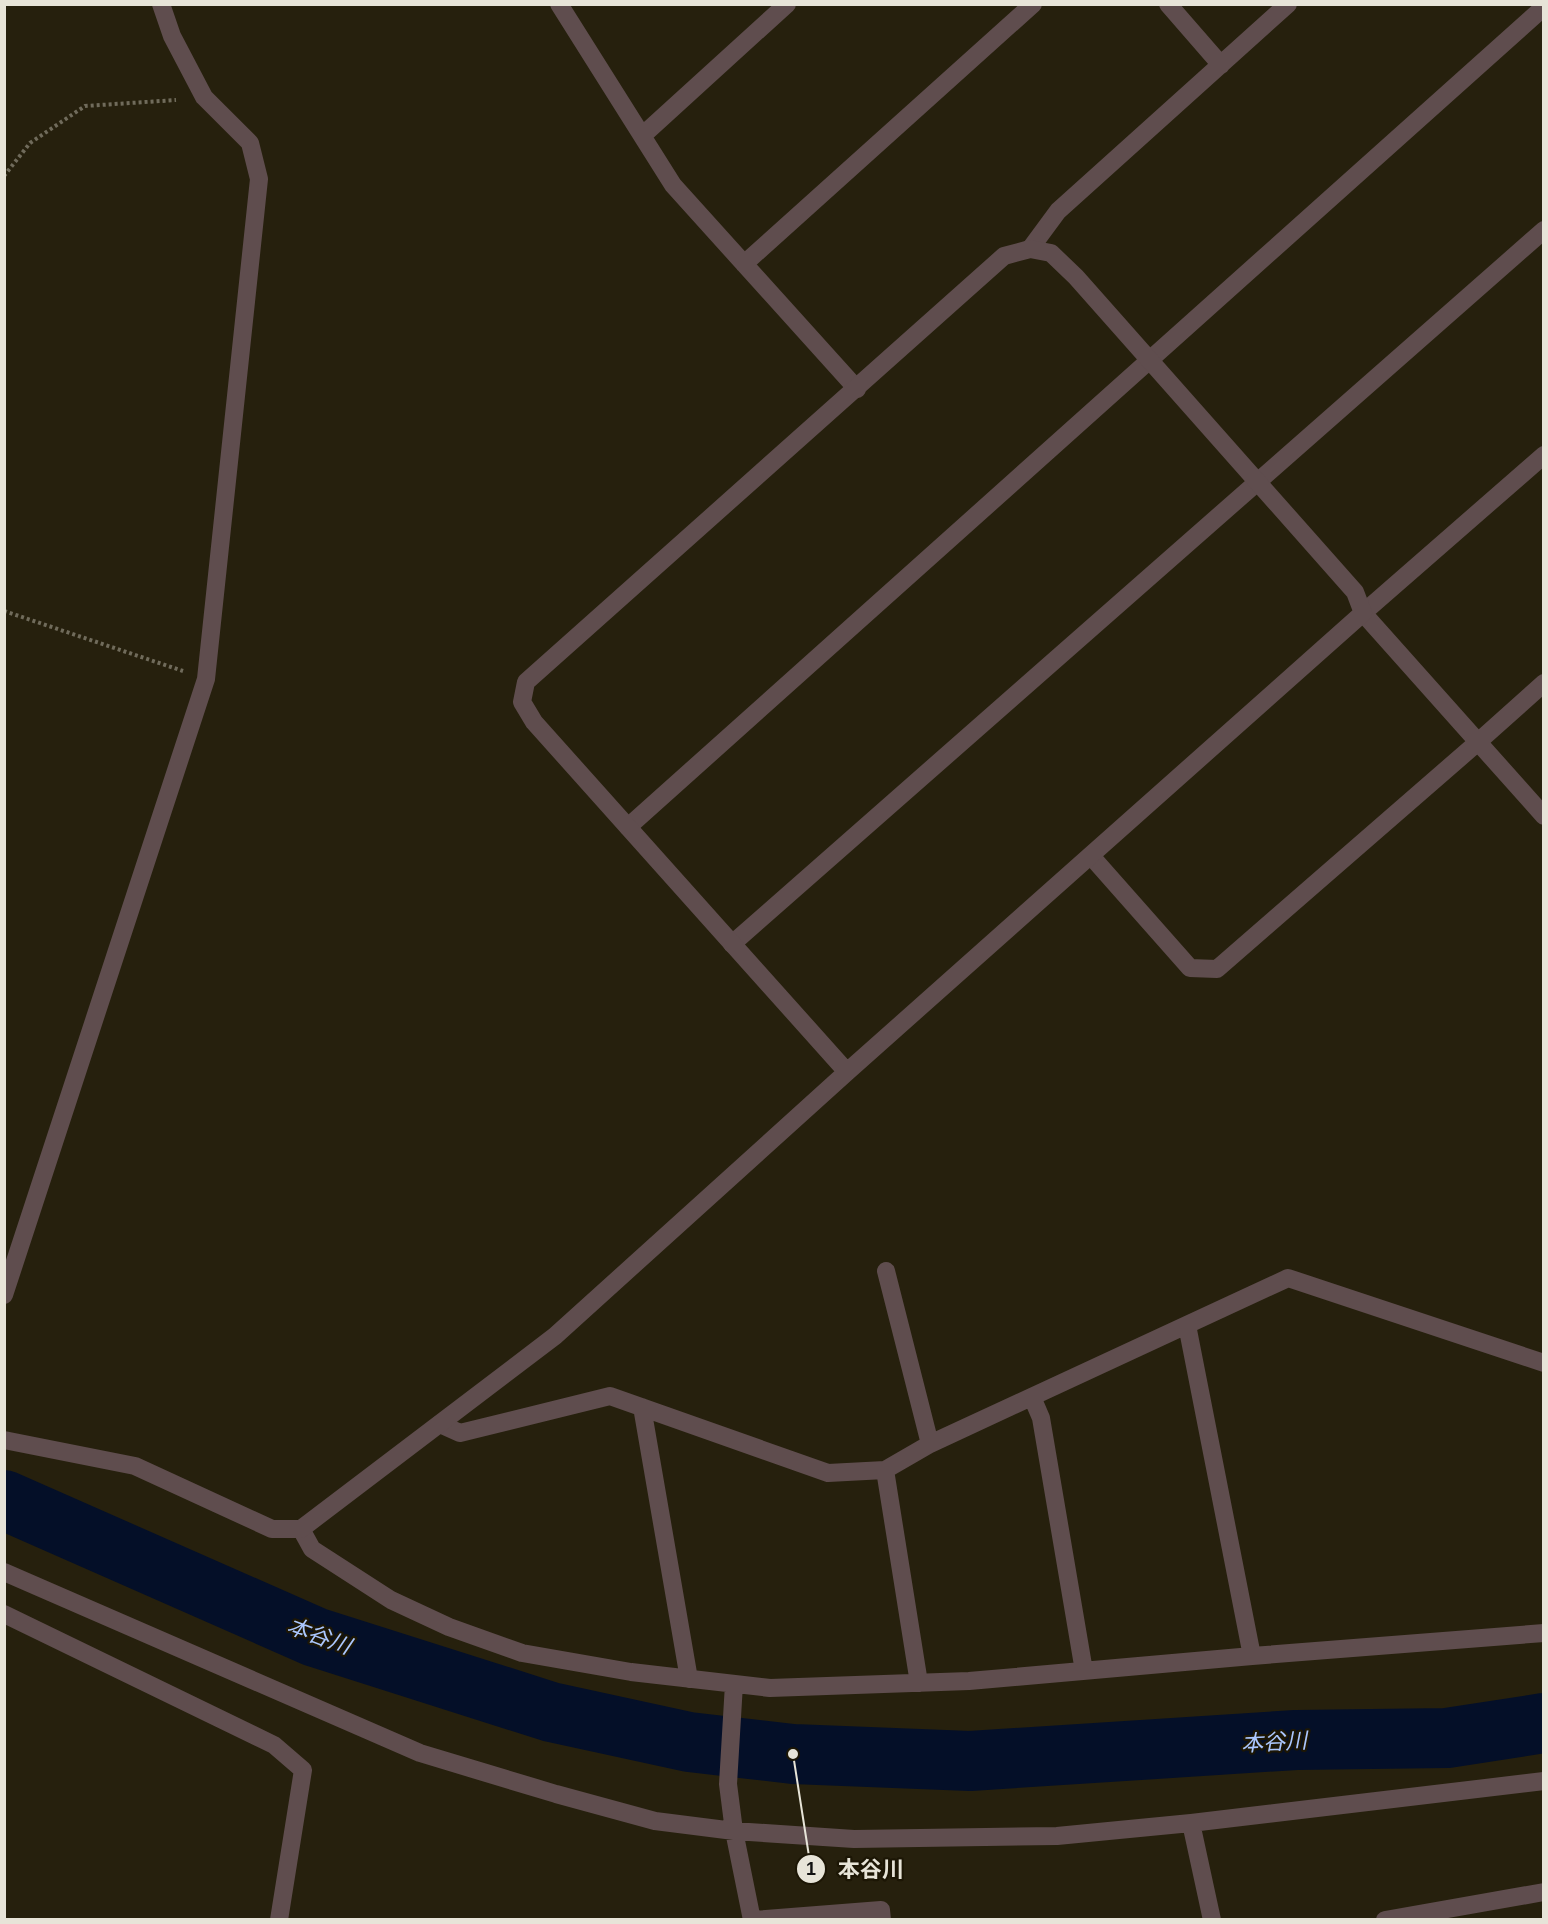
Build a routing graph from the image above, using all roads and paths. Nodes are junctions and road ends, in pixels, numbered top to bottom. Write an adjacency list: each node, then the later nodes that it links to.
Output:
1 (161, 4): 9 (street)
2 (559, 4): 10 (street)
3 (787, 4): 10 (street)
4 (1033, 4): 14 (street)
5 (1168, 4): 8 (street)
6 (1288, 4): 8 (street)
7 (1544, 7): 15 (street)
8 (1221, 65): 13 (street)
9 (204, 97): 11 (path); 21 (street)
10 (642, 136): 14 (street)
11 (4, 176)
12 (1544, 230): 18 (street)
13 (1029, 249): 15 (street); 16 (street)
14 (744, 264): 16 (street)
15 (1149, 360): 18 (street); 25 (street)
16 (857, 389): 25 (street)
17 (1544, 456): 20 (street)
18 (1258, 482): 20 (street); 27 (street)
19 (4, 611): 21 (path)
20 (1363, 613): 23 (street); 26 (street)
21 (206, 679): 30 (street)
22 (1544, 682): 23 (street)
23 (1478, 742): 24 (street); 26 (street)
24 (1544, 816)
25 (628, 827): 27 (street)
26 (1091, 856): 28 (street)
27 (732, 944): 28 (street)
28 (847, 1072): 35 (street)
29 (886, 1271): 37 (street)
30 (4, 1295)
31 (1187, 1325): 32 (street); 33 (street); 43 (street)
32 (1544, 1363)
33 (1032, 1397): 37 (street); 44 (street)
34 (642, 1407): 35 (street); 38 (street); 45 (street)
35 (440, 1424): 39 (street)
36 (4, 1440): 39 (street)
37 (930, 1444): 38 (street)
38 (885, 1470): 46 (street)
39 (301, 1529): 45 (street)
40 (4, 1572): 50 (street)
41 (4, 1614): 52 (street)
42 (1544, 1633): 43 (street)
43 (1252, 1656): 44 (street)
44 (1084, 1671): 46 (street)
45 (689, 1679): 47 (street)
46 (919, 1683): 47 (street)
47 (735, 1684): 50 (street)
48 (1544, 1781): 49 (street)
49 (1191, 1823): 50 (street); 55 (street)
50 (734, 1831): 53 (street)
51 (1544, 1892): 56 (street)
52 (279, 1920)
53 (753, 1920): 54 (street)
54 (882, 1920)
55 (1212, 1920)
56 (1385, 1920)

